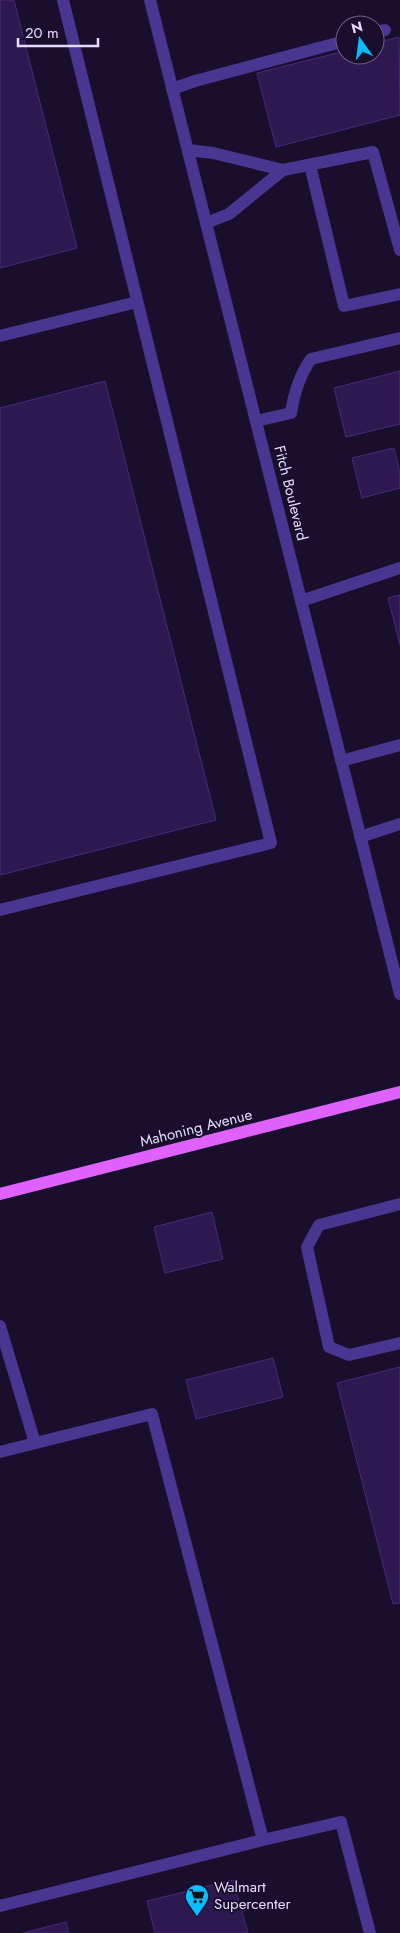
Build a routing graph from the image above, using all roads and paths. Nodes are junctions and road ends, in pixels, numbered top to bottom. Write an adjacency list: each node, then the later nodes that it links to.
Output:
1 (63, 0): 11 (street)
2 (150, 0): 4 (street, Fitch Boulevard)
3 (335, 44): 4 (street)
4 (172, 89): 5 (street, Fitch Boulevard)
5 (188, 150): 7 (street); 8 (street, Fitch Boulevard)
6 (310, 165): 7 (street); 9 (street); 10 (street)
7 (283, 170): 8 (street)
8 (206, 223): 14 (street, Fitch Boulevard)
9 (400, 250)
10 (400, 294)
11 (137, 302): 12 (street); 21 (street)
12 (0, 336)
13 (400, 338): 14 (street)
14 (256, 422): 16 (street, Fitch Boulevard)
15 (400, 568): 16 (street)
16 (301, 601): 18 (street, Fitch Boulevard)
17 (400, 745): 18 (street)
18 (341, 761): 20 (street, Fitch Boulevard)
19 (400, 824): 20 (street)
20 (360, 837): 22 (street, Fitch Boulevard)
21 (0, 910)
22 (400, 994)
23 (400, 1092): 24 (main road, Mahoning Avenue)
24 (0, 1194)
25 (400, 1204): 27 (street)
26 (0, 1326): 28 (street)
27 (400, 1343)
28 (35, 1443): 29 (street); 30 (street)
29 (0, 1452)
30 (263, 1840): 31 (street); 32 (street)
31 (0, 1906)
32 (370, 1933)

